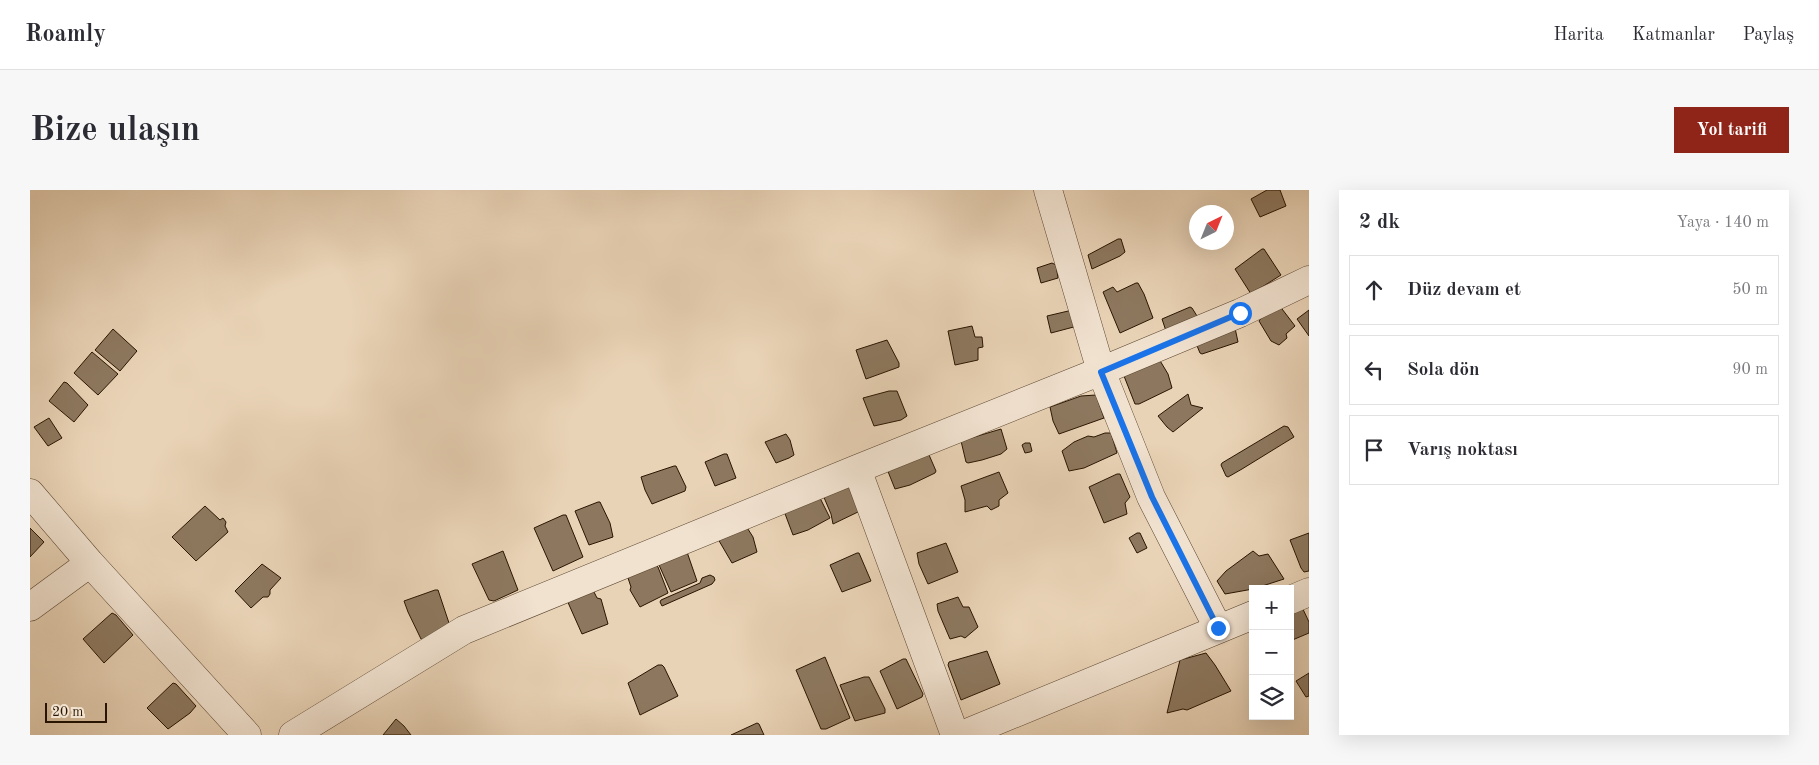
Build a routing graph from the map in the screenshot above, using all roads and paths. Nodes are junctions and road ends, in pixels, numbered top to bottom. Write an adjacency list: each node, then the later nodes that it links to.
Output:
1 (1048, 190): 3 (street)
2 (1309, 280): 3 (street)
3 (1101, 372): 4 (street); 11 (street)
4 (857, 469): 13 (street); 14 (street)
5 (30, 494): 6 (street)
6 (90, 563): 9 (street); 12 (street)
7 (1309, 592): 8 (street)
8 (1294, 598)
9 (30, 607)
10 (1249, 616): 11 (street)
11 (1218, 628): 15 (street)
12 (247, 735)
13 (293, 735)
14 (955, 735)
15 (962, 735)

